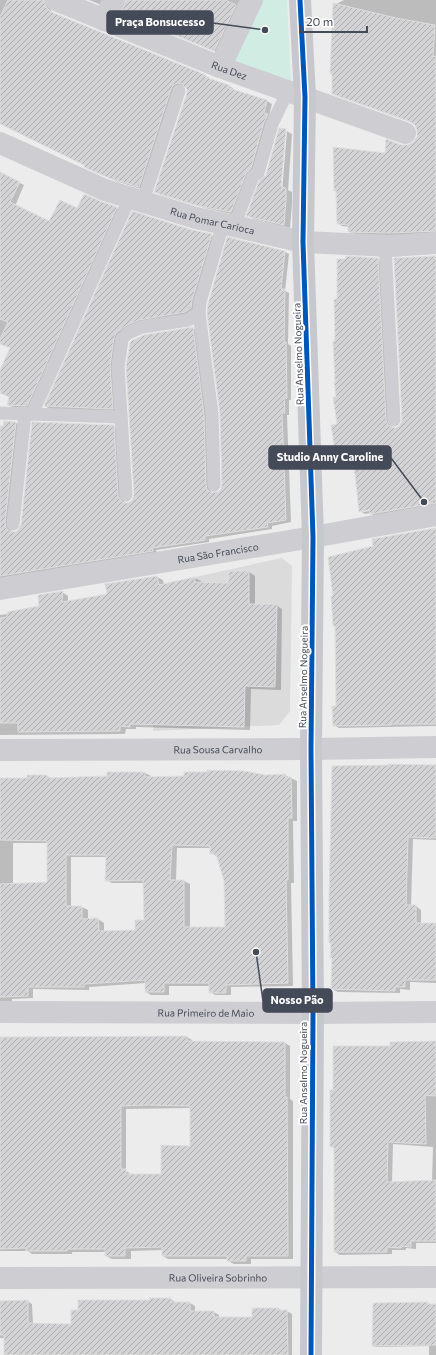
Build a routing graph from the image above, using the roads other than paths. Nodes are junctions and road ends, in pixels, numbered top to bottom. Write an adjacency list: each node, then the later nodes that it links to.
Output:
1 (56, 0): 5 (street, Rua Dez)
2 (114, 0): 5 (street)
3 (252, 0): 6 (street)
4 (300, 0): 8 (main road, Rua Anselmo Nogueira)
5 (104, 20): 6 (street, Rua Dez)
6 (220, 67): 8 (street, Rua Dez)
7 (179, 92): 11 (lane)
8 (296, 94): 9 (street, Rua Dez); 12 (lane); 13 (main road, Rua Anselmo Nogueira)
9 (405, 133)
10 (0, 143): 11 (street, Rua Pomar Carioca)
11 (136, 199): 12 (street, Rua Pomar Carioca); 18 (lane)
12 (228, 225): 13 (street, Rua Pomar Carioca); 16 (lane)
13 (303, 242): 15 (street, Rua Pomar Carioca); 25 (main road, Rua Anselmo Nogueira)
14 (436, 243): 15 (street, Rua Pomar Carioca)
15 (385, 246): 20 (lane)
16 (199, 313): 19 (lane); 21 (lane)
17 (0, 413): 18 (lane)
18 (29, 414): 19 (lane); 24 (lane)
19 (121, 417): 22 (lane)
20 (394, 420)
21 (214, 485)
22 (126, 495)
23 (436, 515): 25 (street, Rua São Francisco)
24 (13, 524)
25 (313, 537): 26 (street, Rua São Francisco); 28 (main road, Rua Anselmo Nogueira)
26 (0, 589)
27 (436, 747): 28 (street, Rua Sousa Carvalho)
28 (311, 749): 29 (street, Rua Sousa Carvalho); 32 (main road, Rua Anselmo Nogueira)
29 (0, 750)
30 (0, 1012): 32 (street, Rua Primeiro de Maio)
31 (436, 1012): 32 (street, Rua Primeiro de Maio)
32 (313, 1013): 35 (main road, Rua Anselmo Nogueira)
33 (436, 1277): 35 (street, Rua Oliveira Sobrinho)
34 (0, 1278): 35 (street, Rua Oliveira Sobrinho)
35 (311, 1278): 36 (main road, Rua Anselmo Nogueira)
36 (311, 1355)

